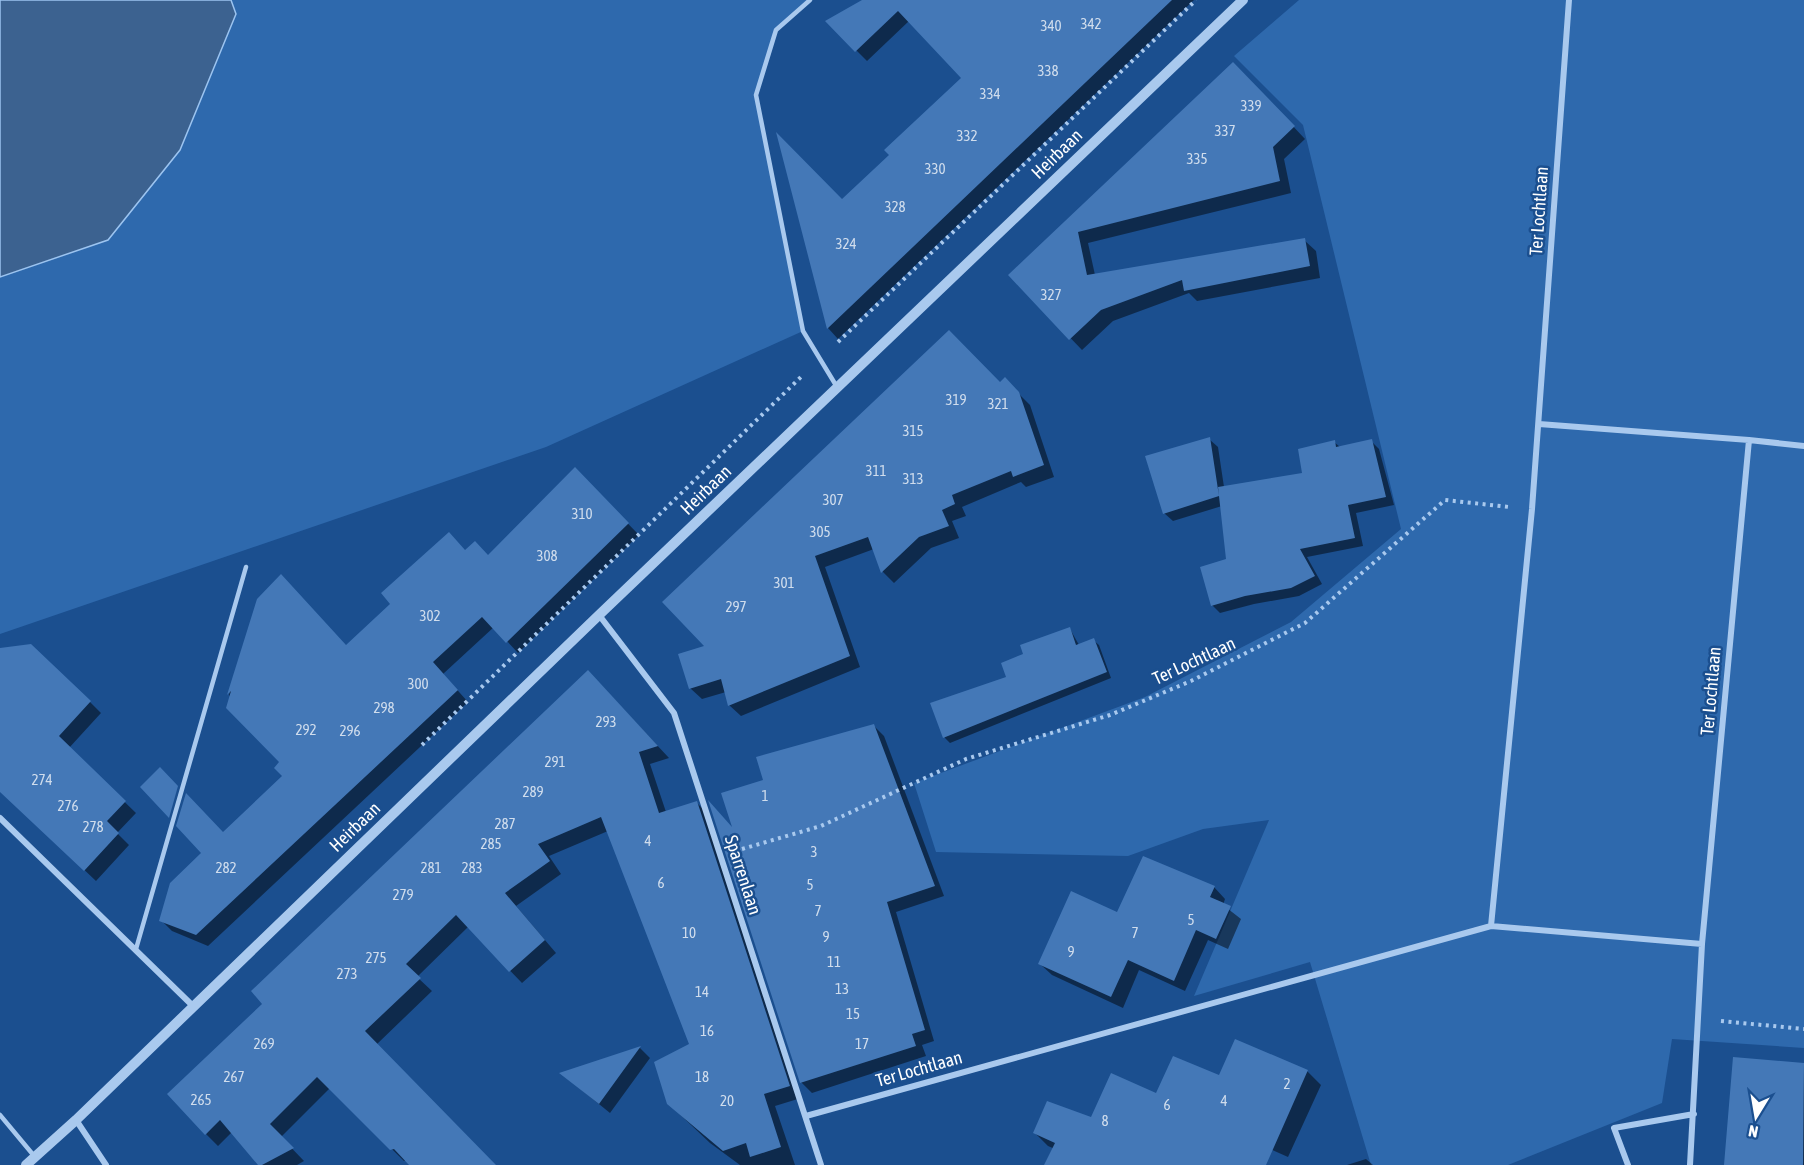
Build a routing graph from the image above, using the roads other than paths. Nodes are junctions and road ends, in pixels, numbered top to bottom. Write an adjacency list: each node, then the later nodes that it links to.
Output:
1 (810, 0): 4 (lane)
2 (1243, 0): 4 (street, Heirbaan)
3 (1569, 0): 5 (street, Ter Lochtlaan)
4 (837, 387): 9 (street, Heirbaan)
5 (1539, 424): 6 (street); 11 (street, Ter Lochtlaan)
6 (1749, 440): 7 (street); 12 (street, Ter Lochtlaan)
7 (1804, 446)
8 (246, 567): 13 (lane)
9 (599, 615): 14 (street, Heirbaan); 17 (street, Sparrenlaan)
10 (0, 818): 13 (street)
11 (1491, 926): 12 (street, Ter Lochtlaan); 17 (street, Ter Lochtlaan)
12 (1702, 944): 15 (street, Ter Lochtlaan)
13 (136, 949): 14 (street)
14 (194, 1007): 18 (street, Heirbaan)
15 (1694, 1114): 23 (street); 24 (street, Ter Lochtlaan)
16 (0, 1115): 19 (lane)
17 (806, 1116): 22 (street, Sparrenlaan)
18 (76, 1120): 19 (street, Heirbaan); 21 (street)
19 (35, 1157): 20 (street, Heirbaan)
20 (26, 1165)
21 (106, 1165)
22 (821, 1165)
23 (1628, 1165)
24 (1690, 1165)

